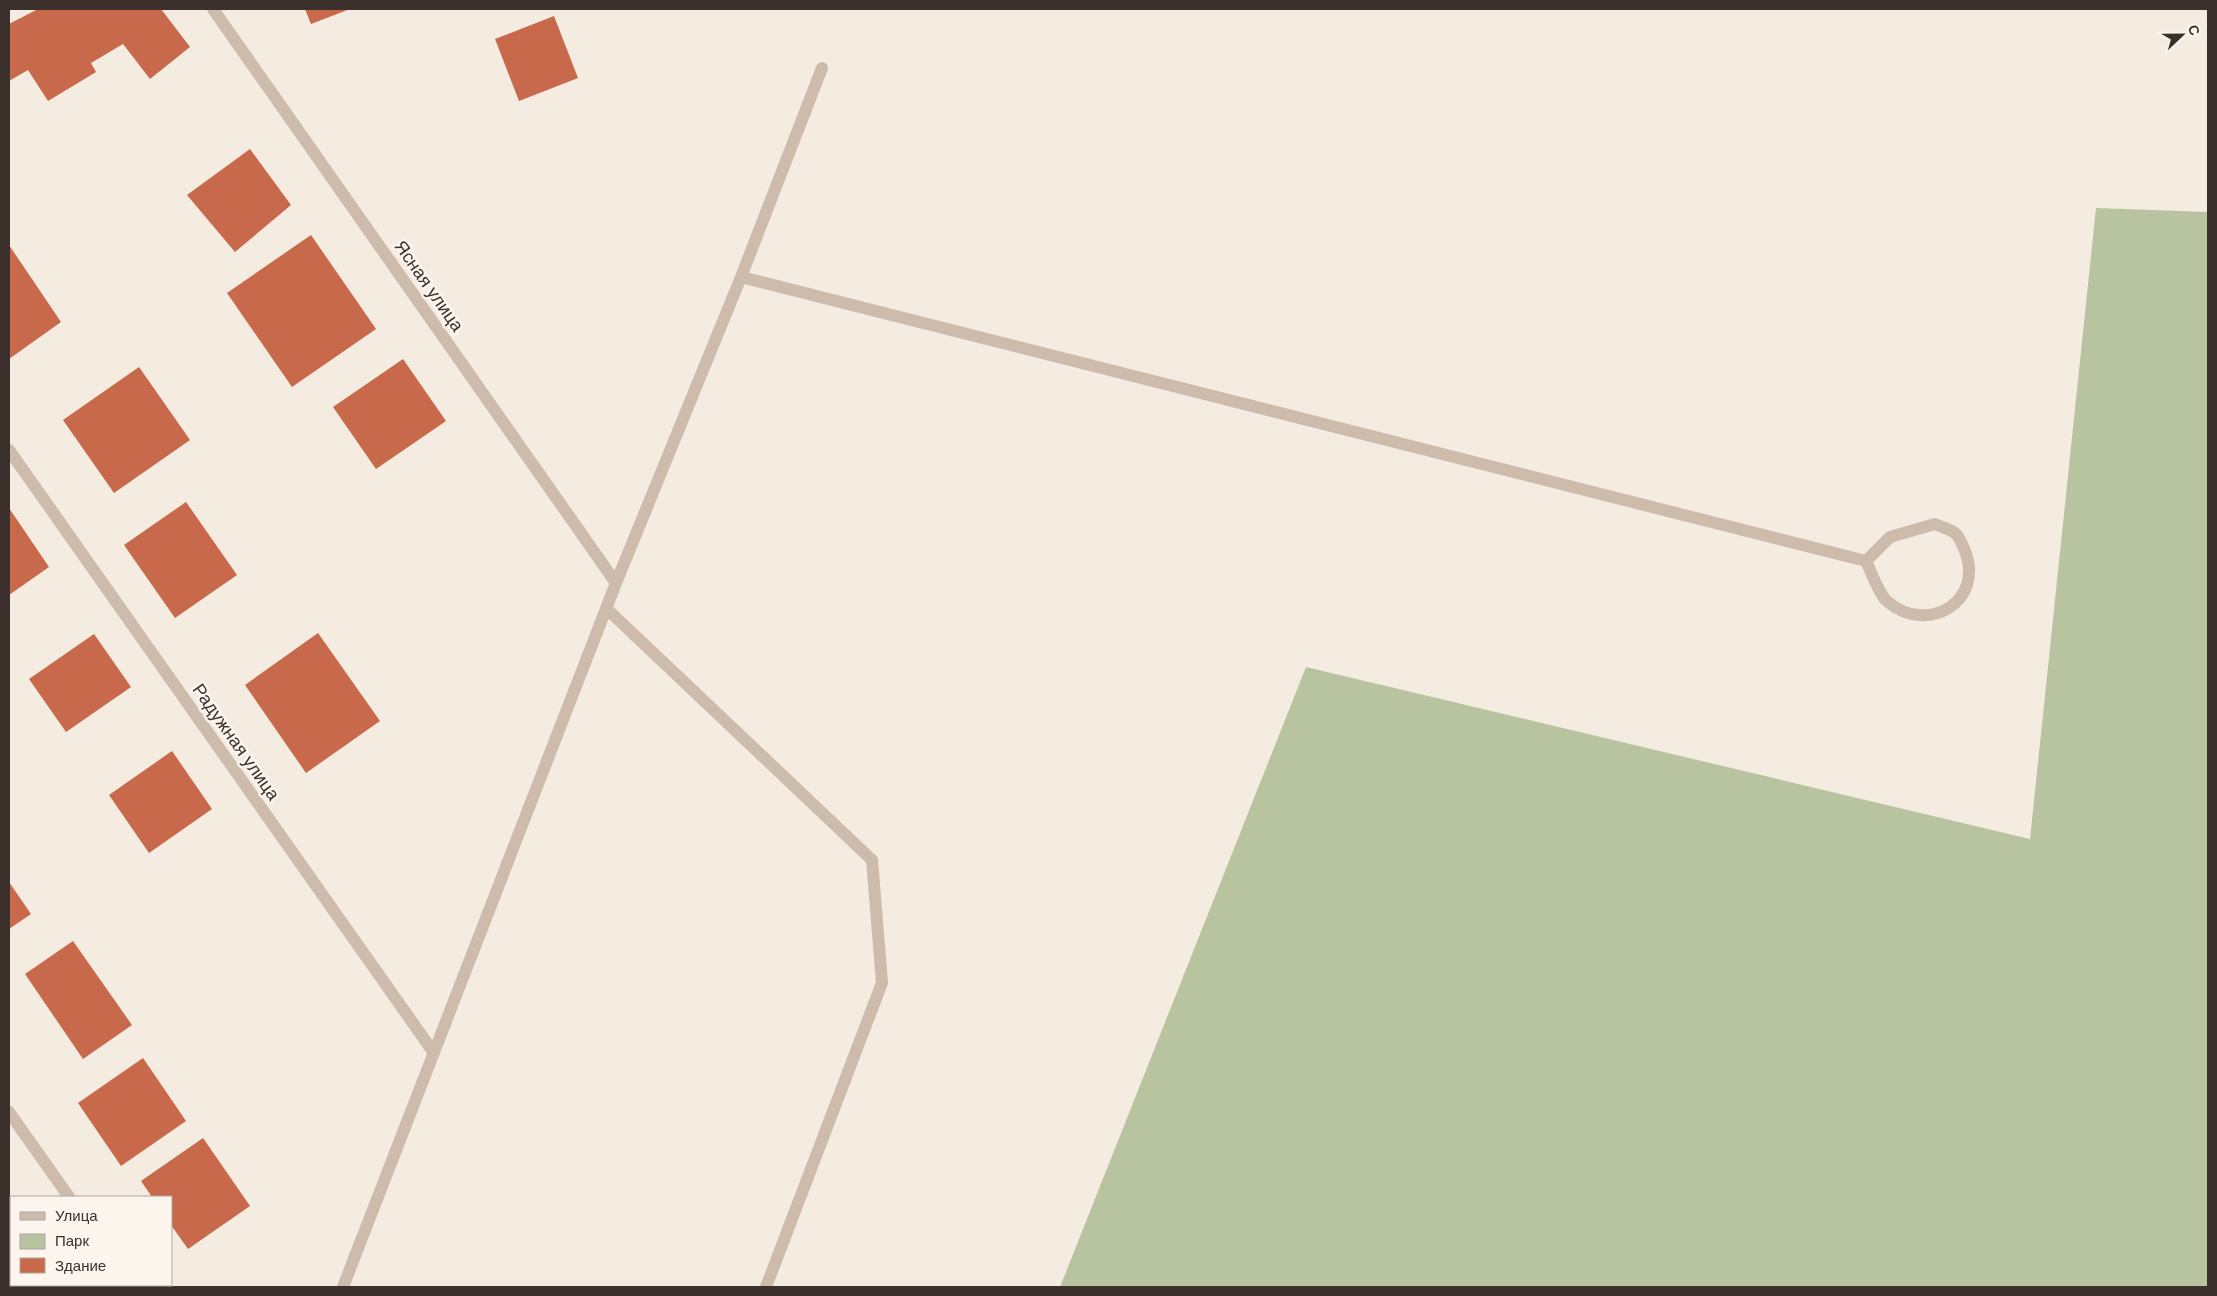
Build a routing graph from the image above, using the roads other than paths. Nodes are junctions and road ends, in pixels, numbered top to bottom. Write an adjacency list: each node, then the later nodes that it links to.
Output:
1 (214, 9): 6 (street, Ясная улица)
2 (822, 68): 3 (street)
3 (741, 277): 5 (street); 6 (street)
4 (9, 450): 8 (street, Радужная улица)
5 (1866, 561): 5 (street)
6 (616, 583): 7 (street)
7 (607, 609): 8 (street); 12 (street)
8 (434, 1053): 11 (street)
9 (9, 1112): 10 (street)
10 (68, 1196)
11 (343, 1287)
12 (766, 1287)

